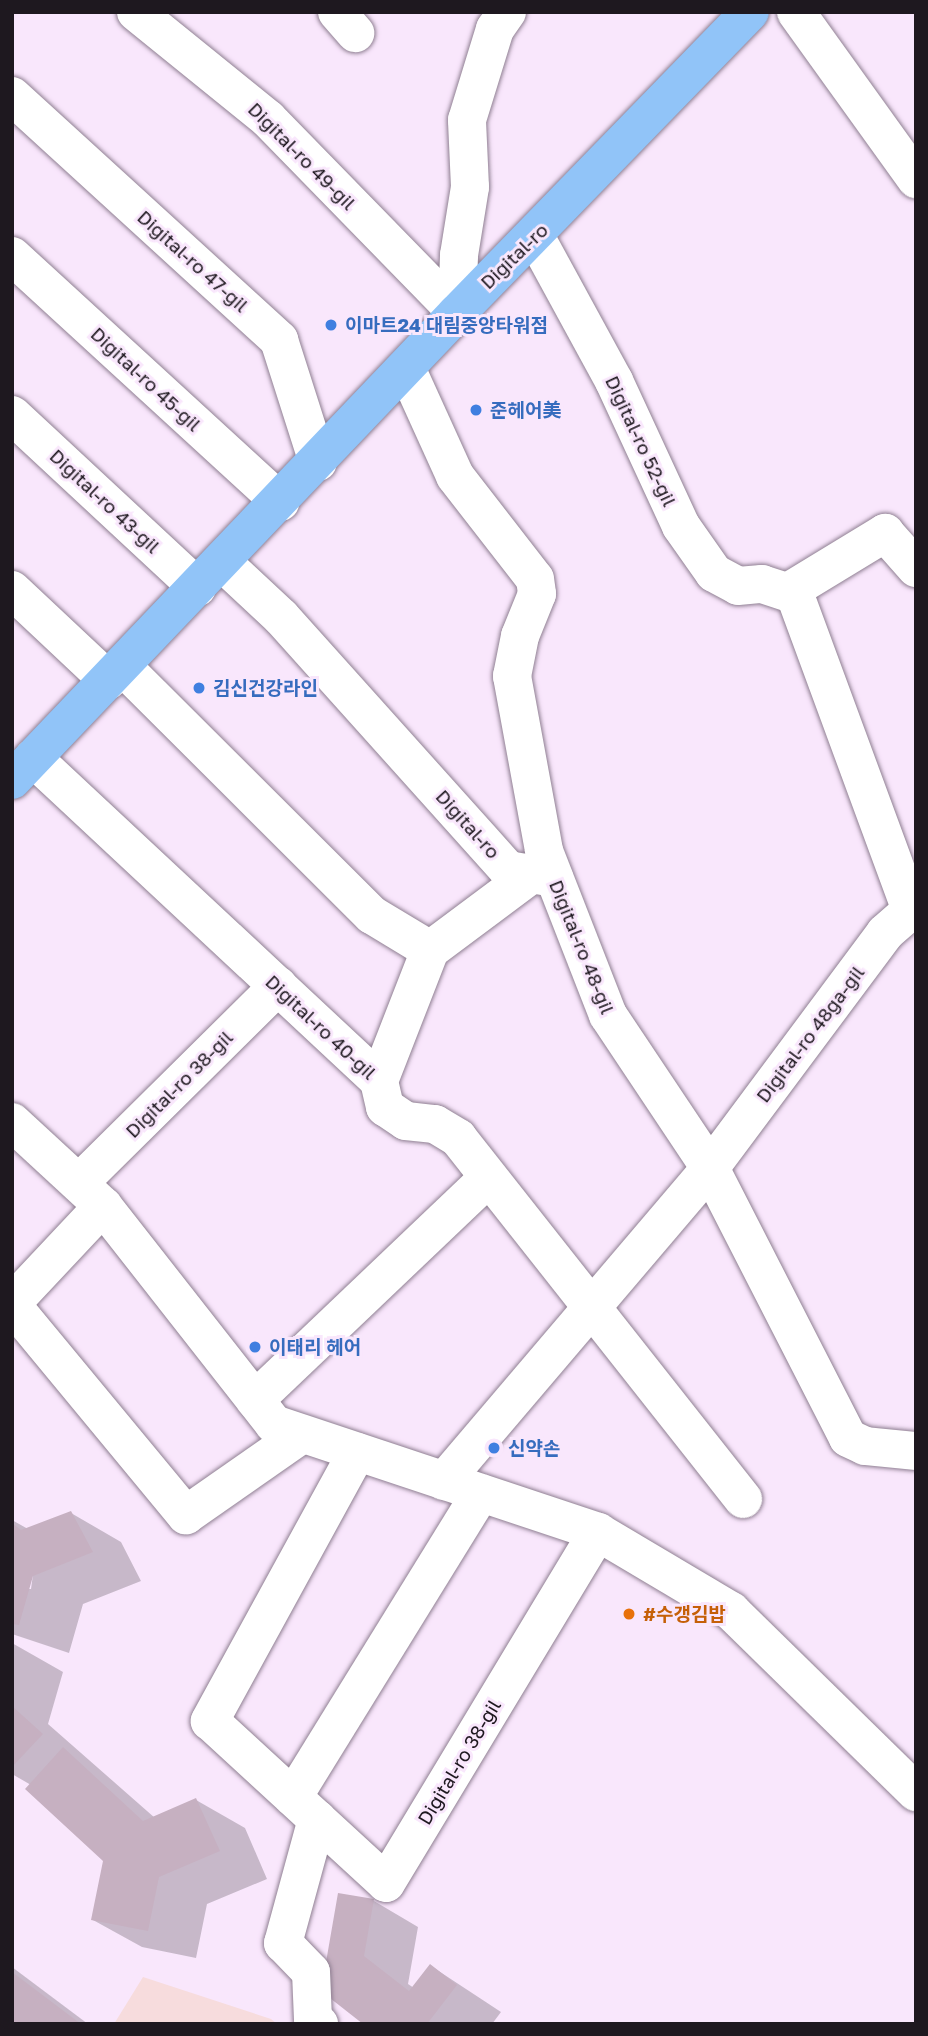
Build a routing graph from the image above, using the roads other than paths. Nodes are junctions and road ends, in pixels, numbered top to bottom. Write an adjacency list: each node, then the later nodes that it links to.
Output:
1 (136, 12): 9 (street, Digital-ro 49-gil)
2 (508, 12): 9 (street)
3 (750, 12): 7 (main road, Digital-ro)
4 (796, 12): 6 (street)
5 (12, 96): 12 (street, Digital-ro 47-gil)
6 (916, 179)
7 (536, 236): 9 (main road, Digital-ro); 17 (street, Digital-ro 52-gil)
8 (12, 256): 13 (street, Digital-ro 45-gil)
9 (457, 313): 10 (main road, Digital-ro)
10 (407, 370): 12 (main road, Digital-ro); 20 (street, Digital-ro 48-gil)
11 (12, 415): 15 (street, Digital-ro 43-gil)
12 (318, 462): 13 (main road, Digital-ro)
13 (280, 502): 15 (main road, Digital-ro)
14 (916, 568): 17 (street)
15 (210, 574): 18 (main road, Digital-ro); 20 (street, Digital-ro)
16 (12, 590): 18 (street)
17 (788, 592): 21 (street)
18 (115, 673): 19 (main road, Digital-ro); 22 (street)
19 (23, 769): 23 (street, Digital-ro 40-gil)
20 (541, 877): 22 (street, Digital-ro 48-gil); 26 (street, Digital-ro 48-gil)
21 (913, 908): 26 (street, Digital-ro 48ga-gil)
22 (430, 950): 24 (street)
23 (278, 986): 24 (street, Digital-ro 40-gil); 28 (street, Digital-ro 38-gil)
24 (379, 1081): 27 (street, Digital-ro 40-gil)
25 (12, 1122): 28 (street)
26 (710, 1168): 30 (street); 33 (street, Digital-ro 48-gil)
27 (488, 1178): 30 (street, Digital-ro 40-gil); 31 (street)
28 (91, 1194): 29 (street, Digital-ro 38-gil); 31 (street)
29 (12, 1304): 32 (street, Digital-ro 38-gil)
30 (592, 1307): 35 (street); 37 (street, Digital-ro 40-gil)
31 (255, 1400): 32 (street)
32 (303, 1434): 34 (street)
33 (914, 1447)
34 (357, 1452): 35 (street); 40 (street, Digital-ro 38-gil)
35 (444, 1481): 36 (street)
36 (481, 1493): 38 (street); 40 (street)
37 (743, 1499)
38 (598, 1532): 39 (street); 40 (street, Digital-ro 38-gil)
39 (916, 1792)
40 (305, 1808): 41 (street)
41 (319, 2024)

